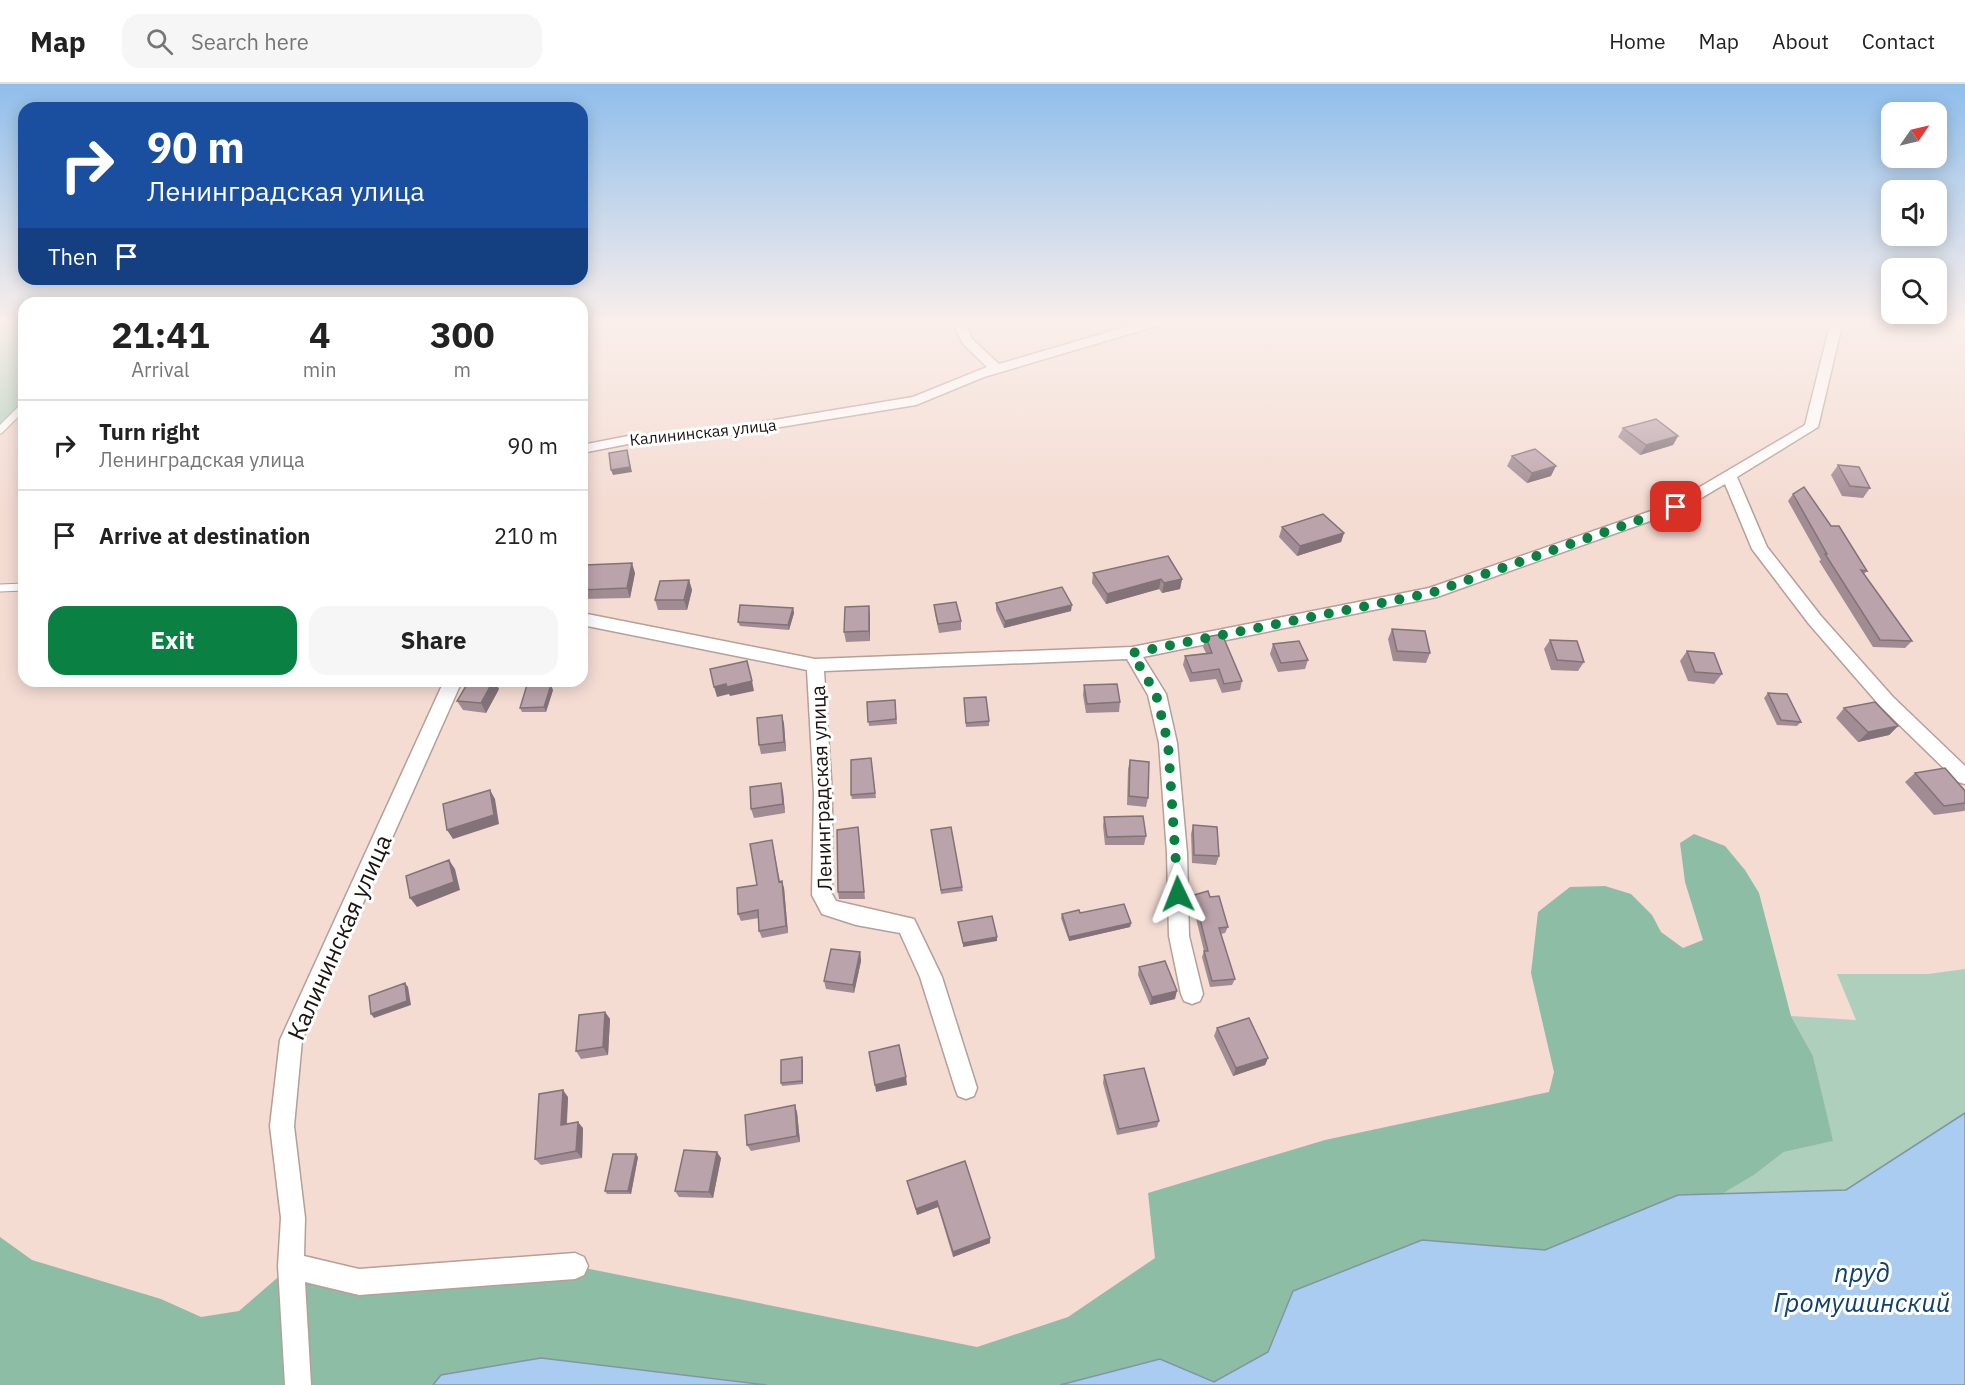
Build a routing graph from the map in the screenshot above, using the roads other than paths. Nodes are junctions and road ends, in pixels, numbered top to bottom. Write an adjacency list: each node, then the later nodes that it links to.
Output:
1 (964, 382): 5 (street, Калининская улица)
2 (1823, 382): 6 (street, Ленинградская улица)
3 (18, 412): 4 (lane)
4 (0, 430)
5 (588, 448)
6 (1729, 475): 10 (street, Ленинградская улица); 13 (street)
7 (18, 587): 8 (lane)
8 (0, 588)
9 (588, 620): 11 (street, Ленинградская улица)
10 (1132, 653): 11 (street, Ленинградская улица); 14 (street)
11 (815, 665): 15 (street, Ленинградская улица)
12 (450, 687): 16 (street, Калининская улица)
13 (1965, 777)
14 (1192, 994)
15 (966, 1088)
16 (291, 1266): 17 (street); 18 (street, Калининская улица)
17 (575, 1266)
18 (298, 1385)

